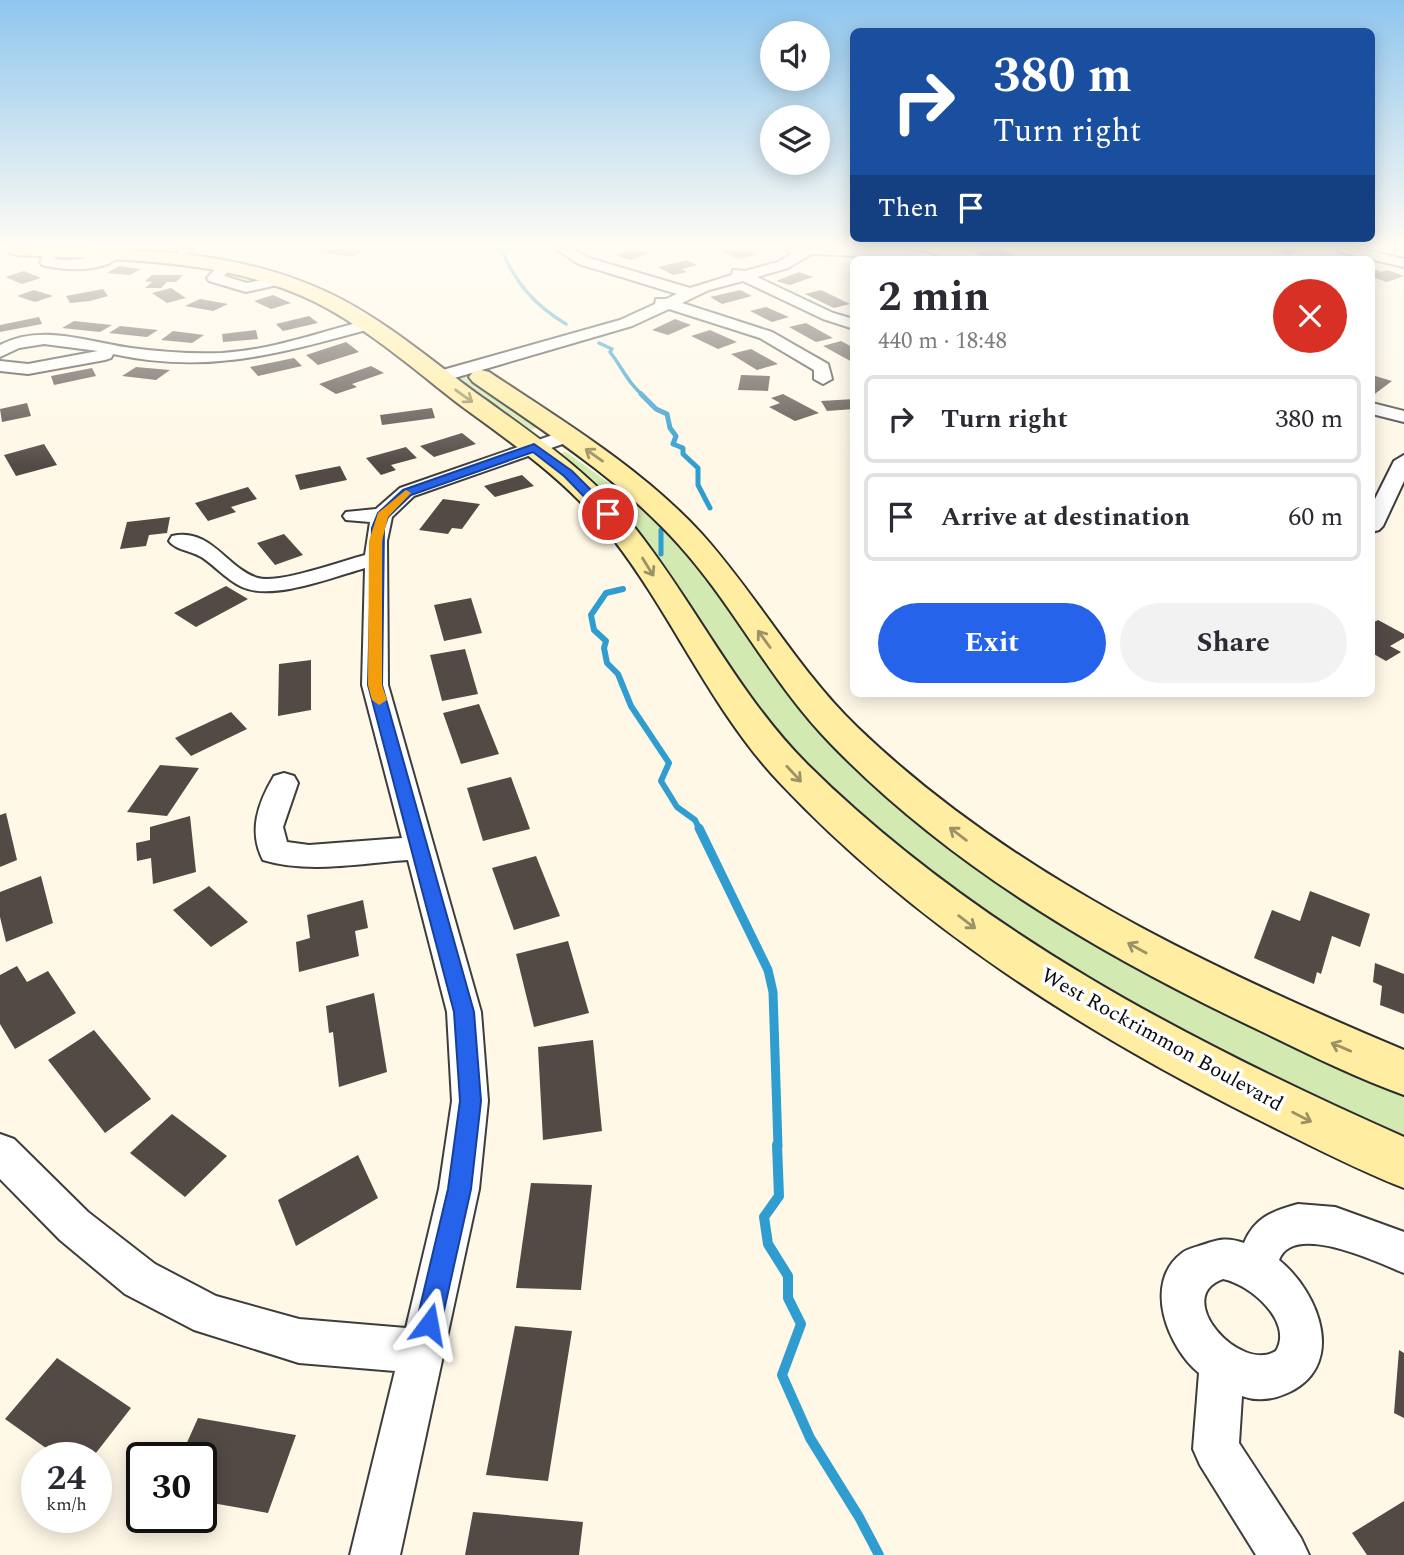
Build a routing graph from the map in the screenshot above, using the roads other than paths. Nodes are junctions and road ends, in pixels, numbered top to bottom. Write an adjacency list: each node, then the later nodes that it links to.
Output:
1 (362, 322): 4 (main road, West Rockrimmon Boulevard)
2 (628, 322): 7 (street)
3 (723, 322): 10 (street)
4 (368, 325): 6 (street); 9 (main road, West Rockrimmon Boulevard)
5 (0, 352): 6 (street)
6 (125, 352): 8 (street)
7 (458, 361): 9 (street); 15 (main road)
8 (0, 366)
9 (432, 377): 16 (main road, West Rockrimmon Boulevard, one-way to 16)
10 (823, 379)
11 (1375, 409): 12 (street)
12 (1404, 417)
13 (1375, 424): 14 (street)
14 (1404, 432)
15 (568, 436): 16 (street); 24 (main road, one-way to 15)
16 (534, 447): 21 (street); 26 (main road, West Rockrimmon Boulevard, one-way to 26)
17 (1375, 468): 18 (street)
18 (1400, 468): 19 (street)
19 (1375, 520)
20 (180, 541): 21 (street)
21 (375, 559): 23 (street)
22 (284, 783): 23 (street)
23 (421, 848): 29 (street)
24 (1404, 1073)
25 (0, 1152): 29 (street)
26 (1404, 1163)
27 (1404, 1253): 28 (street)
28 (1255, 1268): 30 (street); 30 (street)
29 (422, 1351): 31 (street)
30 (1222, 1364): 32 (street)
31 (375, 1555)
32 (1284, 1555)

